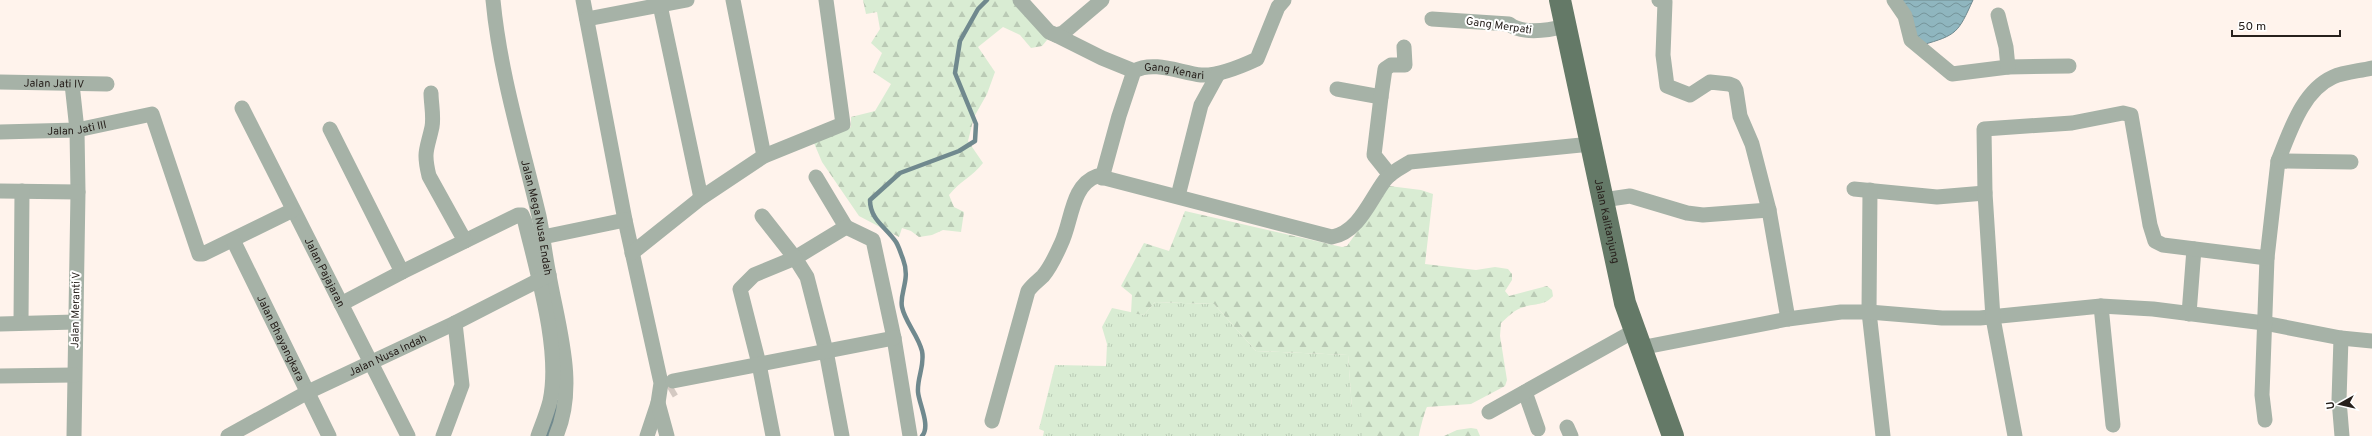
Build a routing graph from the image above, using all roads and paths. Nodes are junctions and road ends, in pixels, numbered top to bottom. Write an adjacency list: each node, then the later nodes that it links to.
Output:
1 (493, 0): 55 (street, Jalan Mega Nusa Endah)
2 (583, 0): 14 (street)
3 (687, 0): 12 (street)
4 (733, 0): 35 (street)
5 (826, 0): 35 (street)
6 (1020, 0): 17 (street)
7 (1102, 0): 17 (street)
8 (1284, 0): 23 (street, Gang Kenari)
9 (1560, 0): 16 (main road, Jalan Kalitanjung)
10 (1894, 0): 20 (street)
11 (1665, 1): 51 (street)
12 (660, 5): 14 (street); 48 (street)
13 (1998, 15): 20 (street)
14 (587, 19): 53 (street)
15 (1432, 19): 16 (street, Gang Merpati)
16 (1566, 26): 34 (main road, Jalan Kalitanjung)
17 (1056, 35): 22 (street)
18 (1404, 47): 29 (street)
19 (2069, 66): 20 (street)
20 (2008, 67)
21 (2372, 68): 36 (street)
22 (1134, 71): 23 (street, Gang Kenari); 40 (street, Gang Kenari)
23 (1218, 74): 47 (street)
24 (0, 82): 25 (street, Jalan Jati IV)
25 (72, 84): 26 (street, Jalan Jati IV); 32 (street, Jalan Meranti V)
26 (107, 84)
27 (1336, 89): 29 (street)
28 (431, 92): 57 (street)
29 (1381, 96): 38 (street)
30 (242, 108): 50 (street, Jalan Pajajaran)
31 (330, 129): 62 (street)
32 (77, 130): 33 (street, Jalan Jati III); 45 (street, Jalan Meranti V); 56 (street, Jalan Jati III)
33 (0, 132)
34 (1591, 144): 38 (street); 49 (main road, Jalan Kalitanjung)
35 (764, 156): 48 (street)
36 (2278, 161): 37 (street); 61 (street)
37 (2351, 162)
38 (1390, 176): 47 (street)
39 (816, 177): 54 (street)
40 (1102, 178): 47 (street); 88 (street)
41 (1854, 189): 42 (street)
42 (1870, 190): 46 (street); 66 (street)
43 (0, 191): 44 (street)
44 (22, 191): 45 (street); 71 (street)
45 (78, 192): 70 (street, Jalan Meranti V)
46 (1985, 193): 58 (street); 68 (street)
47 (1178, 196)
48 (701, 198): 59 (street)
49 (1603, 200): 51 (street); 77 (main road, Jalan Kalitanjung)
50 (293, 210): 56 (street); 64 (street, Jalan Pajajaran)
51 (1769, 210): 69 (street)
52 (762, 216): 60 (street)
53 (625, 220): 55 (street); 59 (street)
54 (846, 227): 60 (street); 75 (street)
55 (543, 237): 63 (street, Jalan Mega Nusa Endah)
56 (233, 240): 85 (street, Jalan Bhayangkara)
57 (465, 241): 62 (street); 63 (street)
58 (2194, 249): 61 (street); 67 (street)
59 (632, 254): 84 (street)
60 (795, 258): 79 (street); 81 (street)
61 (2267, 258): 74 (street)
62 (402, 272): 64 (street)
63 (544, 278): 72 (street, Jalan Nusa Indah); 98 (street); 99 (street, Jalan Mega Nusa Endah)
64 (341, 304): 80 (street, Jalan Pajajaran)
65 (2101, 306): 67 (street); 68 (street); 90 (street)
66 (1869, 312): 68 (street); 69 (street); 105 (street)
67 (2189, 314): 74 (street)
68 (1993, 318): 106 (street)
69 (1788, 319): 77 (street)
70 (75, 322): 71 (street); 83 (street, Jalan Meranti V)
71 (21, 323): 73 (street)
72 (456, 323): 80 (street, Jalan Nusa Indah); 97 (street)
73 (0, 324)
74 (2264, 324): 76 (street); 89 (street)
75 (894, 338): 79 (street); 104 (street)
76 (2341, 338): 78 (street); 107 (street)
77 (1637, 339): 86 (street); 93 (main road, Jalan Kalitanjung)
78 (2372, 341)
79 (826, 351): 81 (street); 103 (street)
80 (371, 364): 85 (street, Jalan Nusa Indah); 96 (street, Jalan Pajajaran)
81 (759, 364): 84 (street); 102 (street)
82 (0, 376): 83 (street)
83 (74, 376): 92 (street, Jalan Meranti V)
84 (668, 388): 100 (street); 101 (street)
85 (308, 392): 94 (street, Jalan Nusa Indah); 95 (street, Jalan Bhayangkara)
86 (1524, 392): 87 (street); 91 (street)
87 (1489, 412)
88 (992, 420)
89 (2265, 420)
90 (2113, 425)
91 (1538, 429)
92 (73, 432)
93 (1671, 435)
94 (228, 436)
95 (329, 436)
96 (408, 436)
97 (443, 436)
98 (538, 436)
99 (556, 436)
100 (647, 436)
101 (667, 436)
102 (773, 436)
103 (842, 436)
104 (910, 436)
105 (1883, 436)
106 (2015, 436)
107 (2342, 436)

